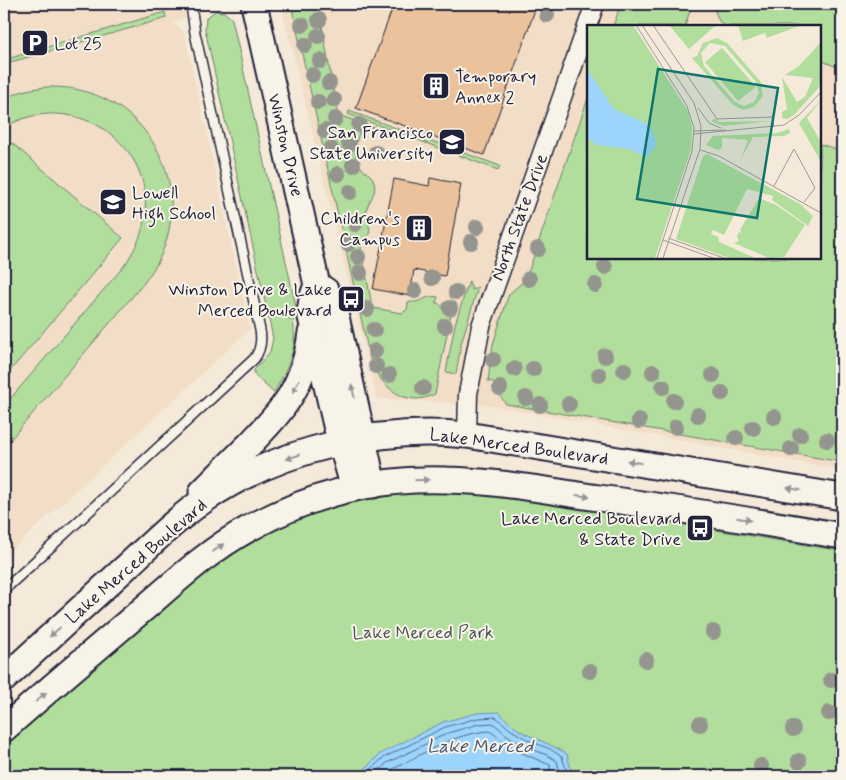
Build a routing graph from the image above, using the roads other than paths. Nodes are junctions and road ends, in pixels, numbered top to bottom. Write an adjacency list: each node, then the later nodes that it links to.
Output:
1 (194, 4): 12 (lane)
2 (254, 4): 4 (main road, Winston Drive)
3 (594, 4): 6 (street, North State Drive)
4 (317, 285): 5 (main road, Winston Drive); 7 (main road, Winston Drive, one-way to 4)
5 (313, 323): 7 (main road, Winston Drive); 11 (main road, one-way to 11)
6 (467, 435): 7 (main road, Lake Merced Boulevard); 9 (main road, Lake Merced Boulevard, one-way to 6)
7 (352, 441): 8 (main road, Winston Drive); 11 (main road, Lake Merced Boulevard, one-way to 11)
8 (364, 486): 10 (main road, one-way to 10); 14 (main road, one-way to 8)
9 (842, 497)
10 (842, 536)
11 (147, 548): 13 (main road, Lake Merced Boulevard, one-way to 13)
12 (4, 590)
13 (4, 678)
14 (4, 729)

